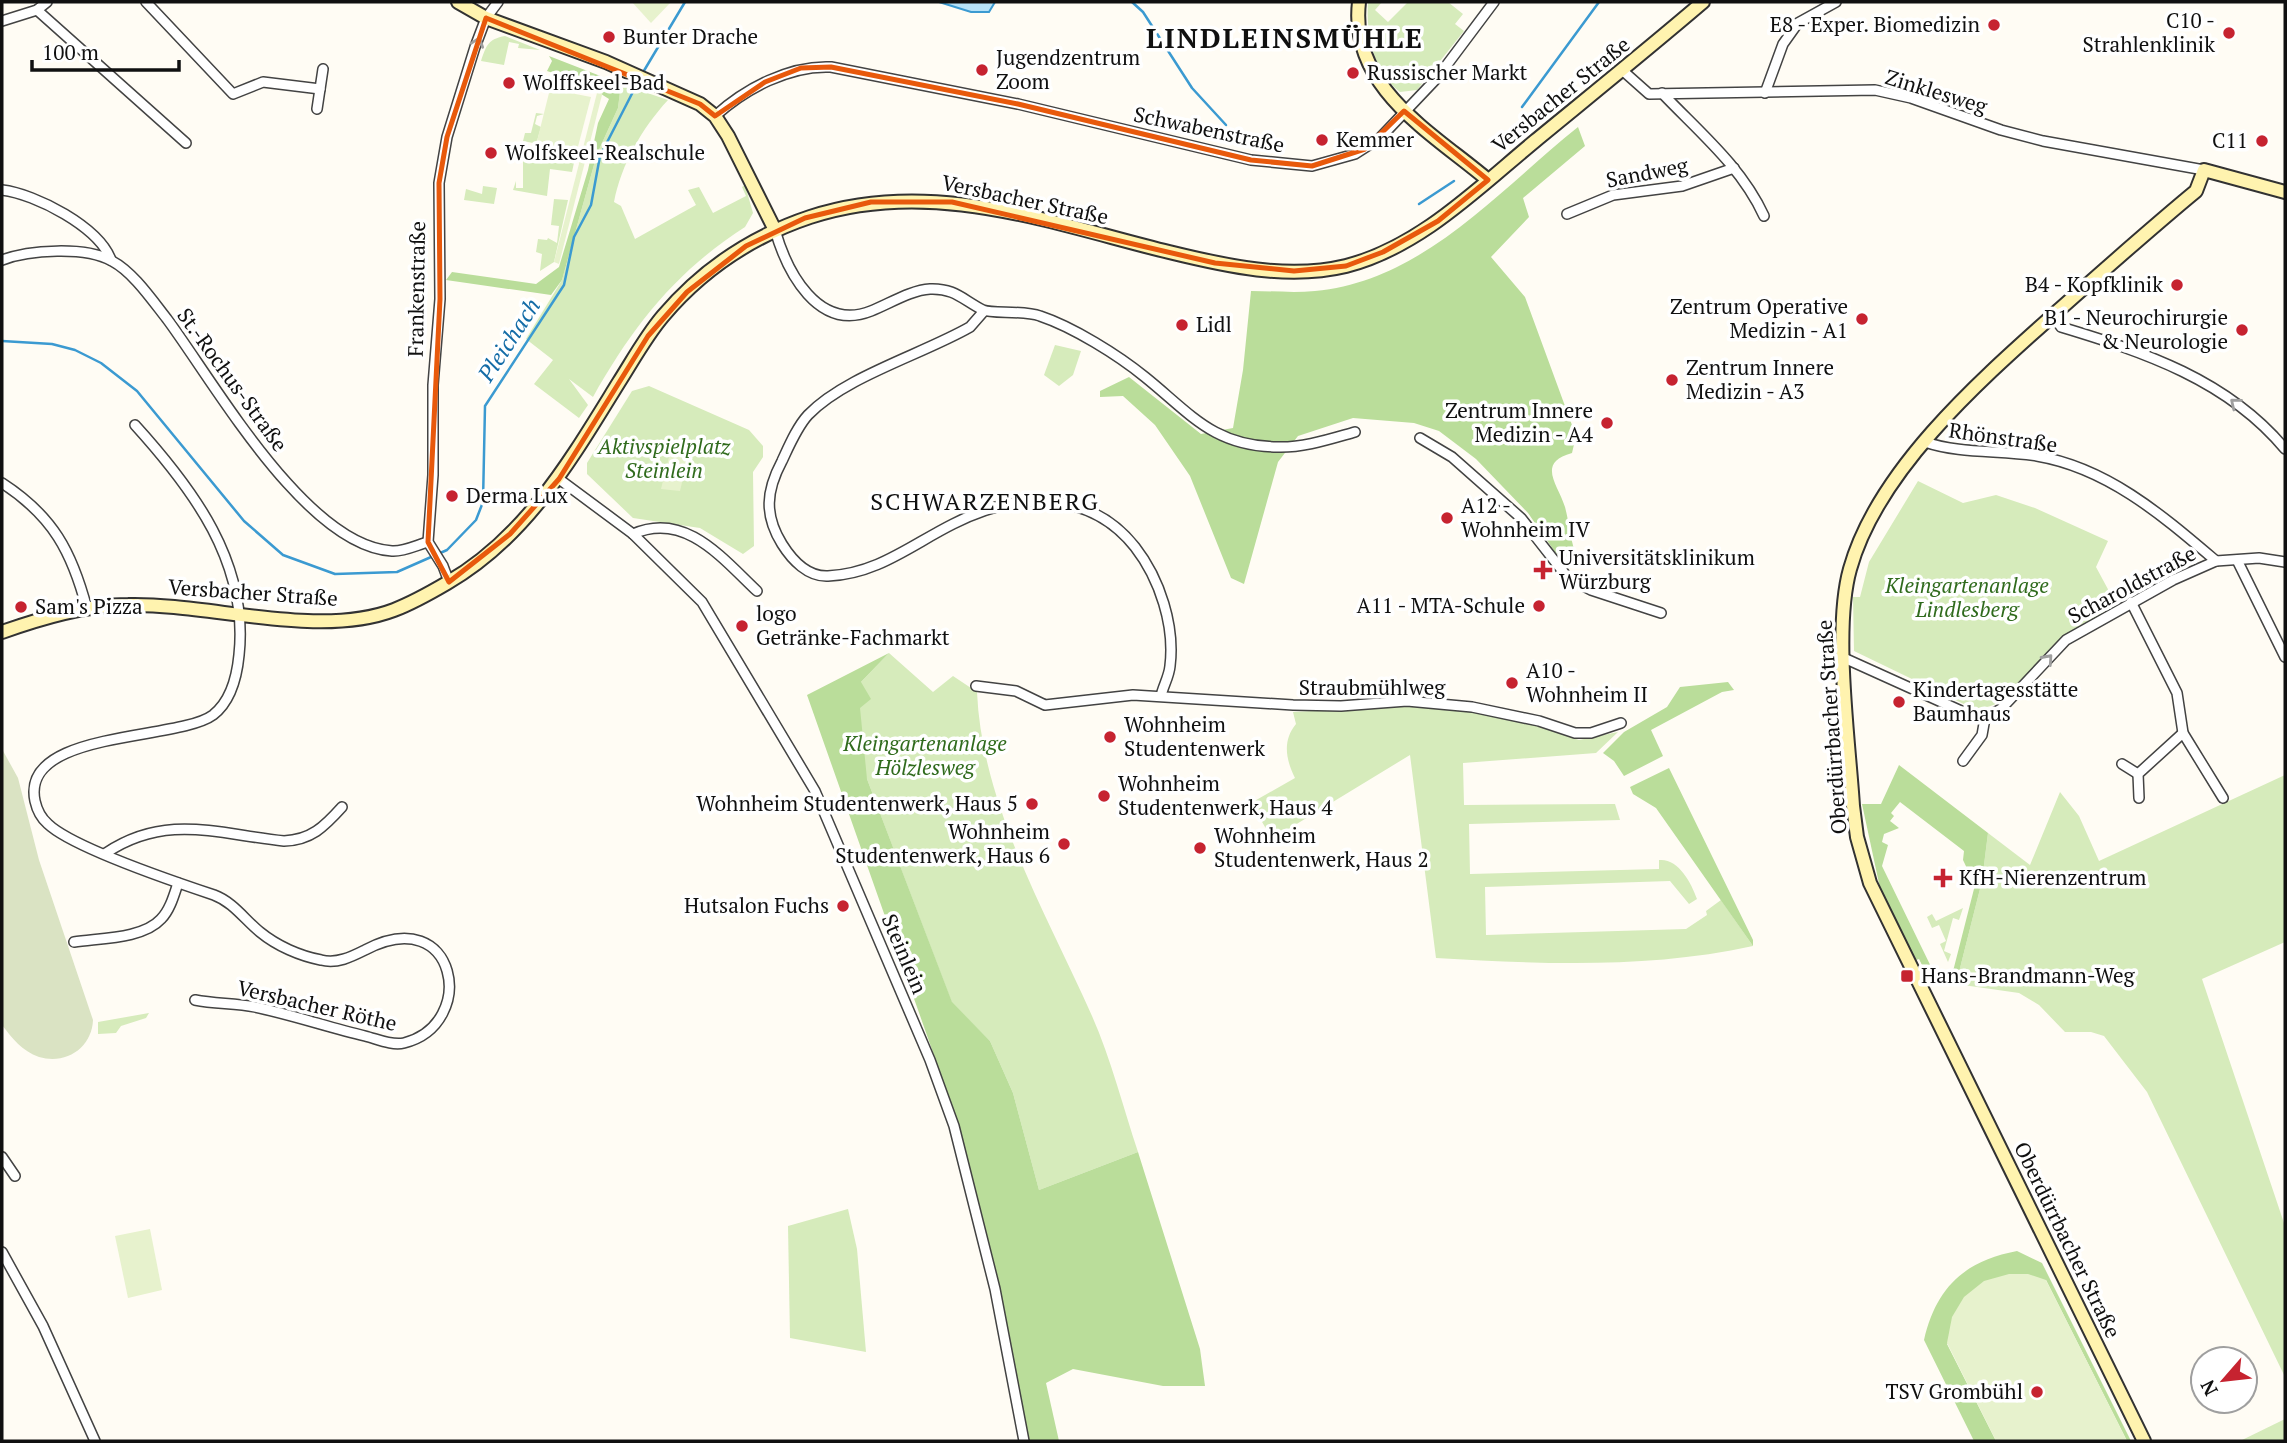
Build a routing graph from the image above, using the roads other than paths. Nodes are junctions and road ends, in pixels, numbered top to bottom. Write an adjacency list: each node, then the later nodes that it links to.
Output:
1 (47, 2): 9 (street)
2 (146, 2): 14 (street)
3 (458, 2): 10 (street)
4 (498, 2): 10 (street, Frankenstraße)
5 (1359, 2): 18 (street)
6 (1494, 2): 18 (street, Schwabenstraße)
7 (1703, 2): 13 (street, Versbacher Straße)
8 (1836, 2): 16 (street)
9 (37, 10): 11 (street); 20 (street)
10 (486, 18): 19 (street); 41 (street, Frankenstraße, one-way to 10)
11 (2, 21)
12 (323, 69): 14 (street)
13 (1622, 70): 15 (street, Zinklesweg); 23 (street, Versbacher Straße)
14 (320, 89): 17 (street)
15 (1662, 93): 16 (street, Zinklesweg); 21 (street)
16 (1765, 93): 22 (street, Zinklesweg)
17 (317, 109)
18 (1405, 111): 19 (street, Schwabenstraße); 23 (street)
19 (715, 116): 28 (street)
20 (186, 142)
21 (1734, 168): 26 (street, Sandweg); 27 (street)
22 (2203, 170): 25 (street); 32 (street, Oberdürrbacher Straße)
23 (1488, 180): 28 (street, Versbacher Straße)
24 (2, 190): 30 (street, St.-Rochus-Straße)
25 (2285, 192)
26 (1567, 214)
27 (1764, 216)
28 (775, 230): 31 (street); 38 (street, Versbacher Straße)
29 (2, 260): 30 (street)
30 (111, 260): 41 (street, St.-Rochus-Straße)
31 (984, 311): 34 (street); 55 (street)
32 (2053, 315): 36 (street, Oberdürrbacher Straße); 37 (street, one-way to 32)
33 (135, 425): 50 (street, Versbacher Röthe)
34 (1355, 432)
35 (1420, 438): 49 (street)
36 (1925, 442): 43 (street, Rhönstraße); 53 (street, Oberdürrbacher Straße)
37 (2285, 449)
38 (559, 480): 40 (street, Steinlein); 45 (street, Versbacher Straße)
39 (2, 483): 48 (street)
40 (633, 534): 46 (street); 73 (street, Steinlein)
41 (428, 542): 45 (street)
42 (2237, 560): 43 (street, Scharoldstraße); 44 (street, Scharoldstraße); 52 (street)
43 (2216, 561): 47 (street, Scharoldstraße)
44 (2285, 562)
45 (449, 582): 50 (street, Versbacher Straße)
46 (757, 591)
47 (2131, 602): 56 (street, Scharoldstraße, one-way to 47); 58 (street)
48 (87, 609): 50 (street, Versbacher Straße); 51 (street, Versbacher Straße)
49 (1661, 613)
50 (238, 614): 65 (street, Versbacher Röthe)
51 (2, 632)
52 (2285, 657)
53 (1844, 658): 56 (street); 74 (street, Oberdürrbacher Straße)
54 (976, 686): 55 (street, Straubmühlweg)
55 (1161, 696): 57 (street, Straubmühlweg)
56 (1985, 718): 59 (street, Scharoldstraße)
57 (1621, 723)
58 (2183, 733): 61 (street); 63 (street)
59 (1962, 761)
60 (2122, 764): 61 (street)
61 (2138, 774): 62 (street)
62 (2138, 798)
63 (2223, 798)
64 (342, 807): 65 (street)
65 (106, 853): 66 (street, Versbacher Röthe)
66 (178, 884): 67 (street); 68 (street, Versbacher Röthe)
67 (74, 942)
68 (195, 1000)
69 (2, 1157): 70 (street)
70 (15, 1176)
71 (2, 1252): 72 (street)
72 (95, 1441)
73 (1024, 1441)
74 (2144, 1441)

